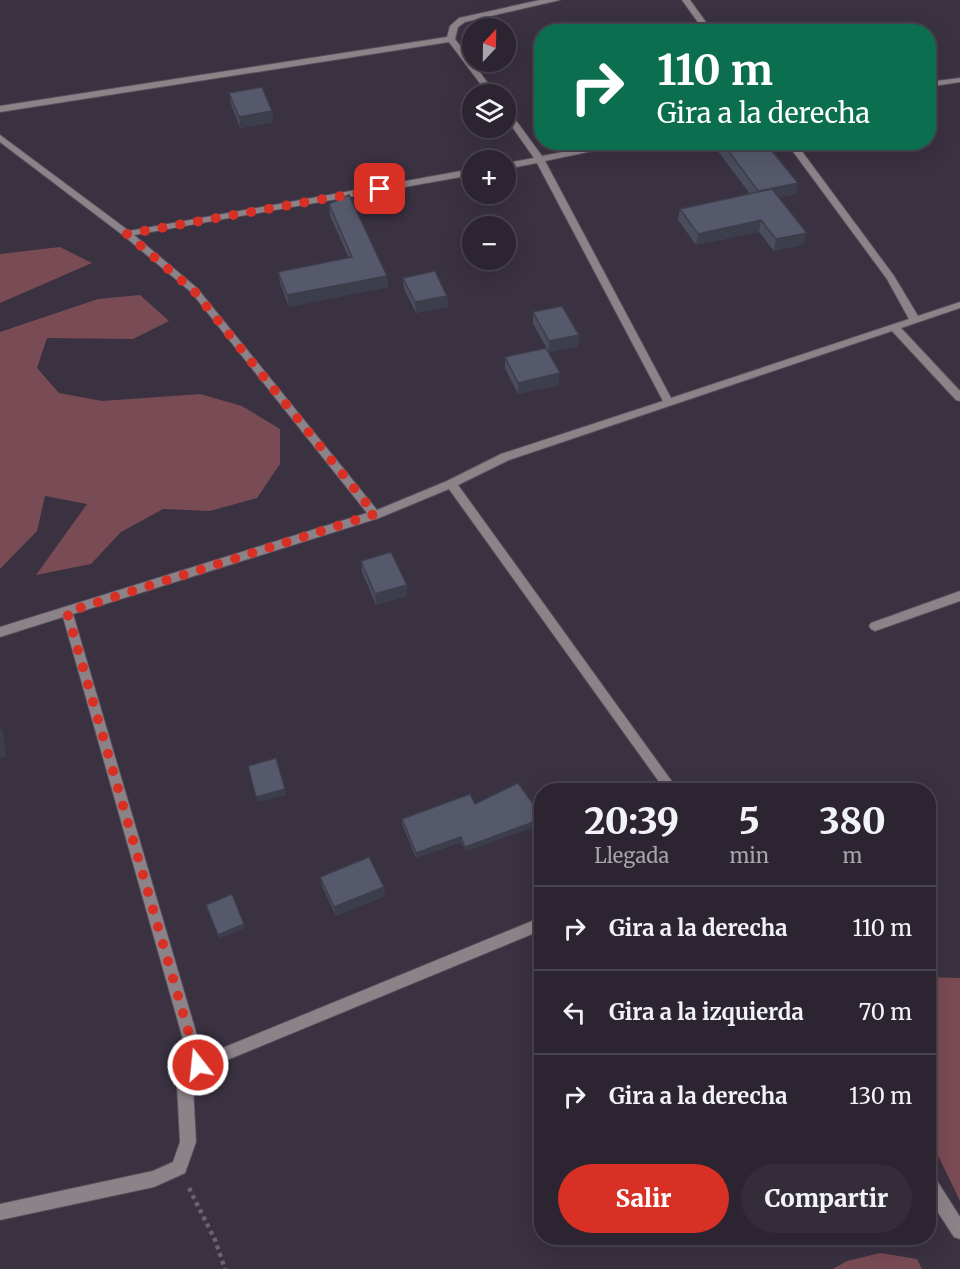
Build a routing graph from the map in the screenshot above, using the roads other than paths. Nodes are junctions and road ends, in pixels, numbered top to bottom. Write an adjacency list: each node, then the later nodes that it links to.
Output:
1 (556, 0): 4 (street)
2 (686, 0): 3 (street)
3 (703, 24)
4 (451, 39): 6 (street); 8 (street)
5 (960, 80): 7 (street)
6 (485, 84)
7 (936, 84)
8 (0, 110)
9 (516, 127): 13 (street)
10 (0, 138): 16 (street)
11 (591, 150): 13 (street)
12 (796, 150): 18 (street)
13 (540, 160): 14 (street); 21 (street)
14 (516, 164)
15 (462, 174): 16 (street)
16 (127, 234): 23 (street)
17 (960, 304): 18 (street)
18 (915, 320): 19 (street)
19 (894, 327): 20 (street); 21 (street)
20 (960, 398)
21 (669, 403): 22 (street)
22 (451, 484): 23 (street); 28 (street)
23 (375, 514): 25 (street)
24 (960, 596): 26 (street)
25 (67, 612): 27 (street); 30 (street)
26 (875, 626)
27 (0, 632)
28 (667, 783)
29 (534, 926): 30 (street)
30 (198, 1065): 32 (street)
31 (936, 1194): 33 (street)
32 (0, 1212)
33 (960, 1231)

